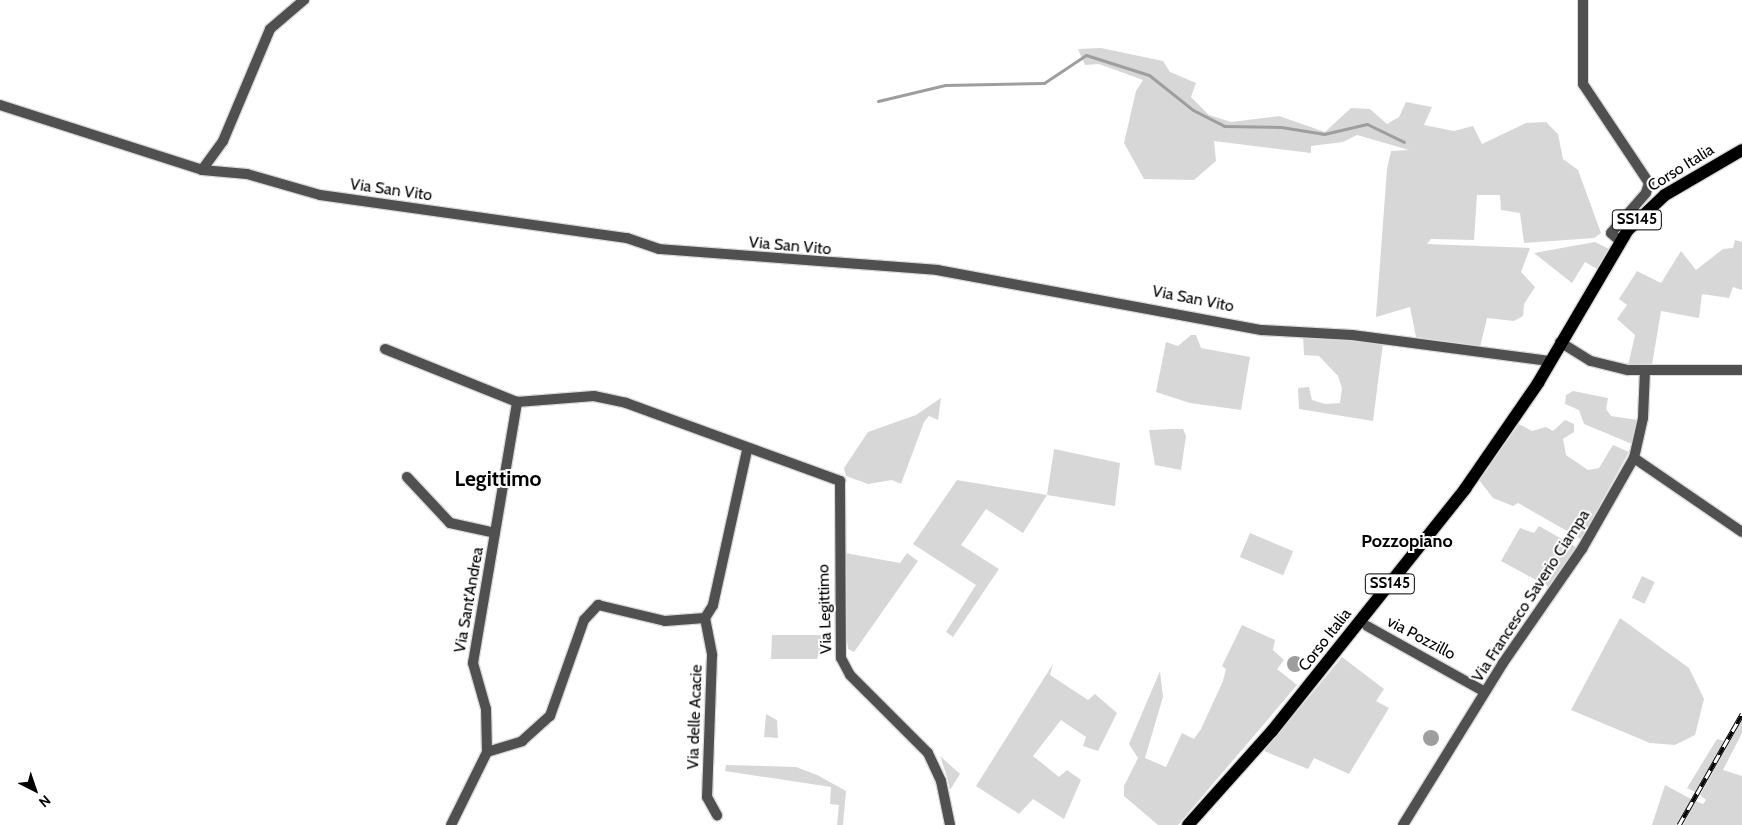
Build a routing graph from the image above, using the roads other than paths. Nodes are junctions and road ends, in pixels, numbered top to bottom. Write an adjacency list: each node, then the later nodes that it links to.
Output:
1 (304, 0): 5 (street)
2 (1583, 0): 6 (street)
3 (0, 105): 5 (street, Via San Vito)
4 (1742, 150): 6 (main road, Corso Italia / SS145)
5 (202, 170): 9 (street, Via San Vito)
6 (1620, 241): 7 (main road, Corso Italia / SS145)
7 (1560, 342): 9 (main road, Corso Italia / SS145); 10 (street)
8 (385, 349): 12 (street)
9 (1549, 360): 25 (main road, Corso Italia / SS145)
10 (1645, 370): 11 (street); 14 (street, Via Francesco Saverio Ciampa)
11 (1742, 370)
12 (518, 402): 13 (street); 17 (street, Via Sant'Andrea)
13 (748, 450): 18 (street); 24 (street, Via Legittimo)
14 (1634, 458): 16 (street); 20 (street, Via Francesco Saverio Ciampa)
15 (407, 477): 17 (street)
16 (1742, 532)
17 (495, 533): 21 (street, Via Sant'Andrea)
18 (705, 618): 21 (street); 22 (street, Via delle Acacie)
19 (1367, 626): 20 (street, via Pozzillo)
20 (1485, 692): 26 (street, Via Francesco Saverio Ciampa)
21 (487, 752): 23 (street, Via Sant'Andrea)
22 (717, 814)
23 (451, 825)
24 (950, 825)
25 (1188, 825)
26 (1403, 825)

